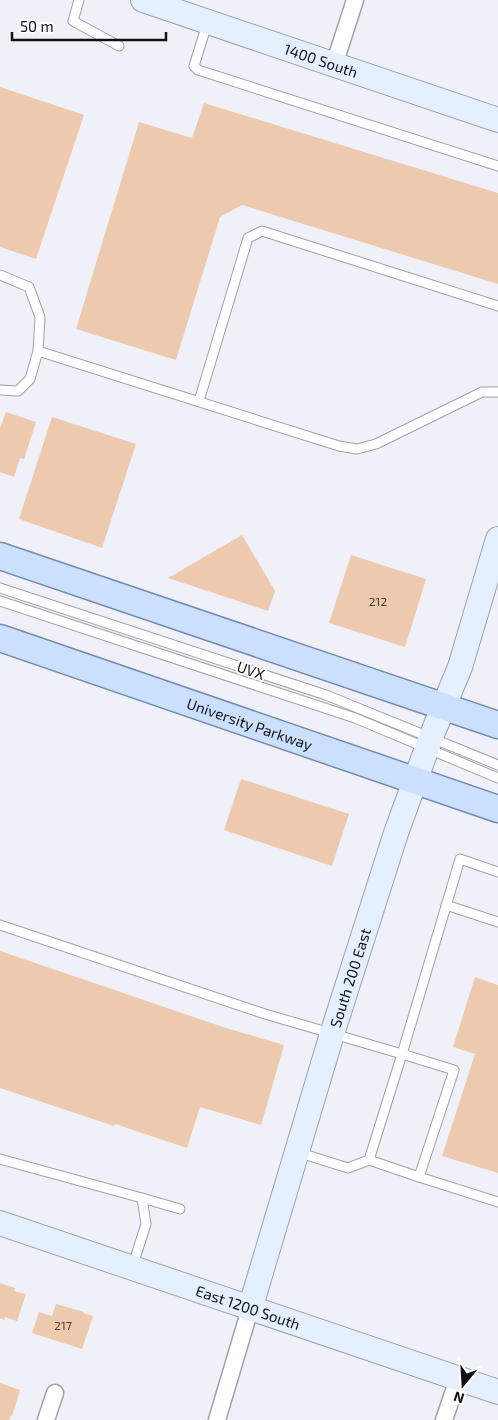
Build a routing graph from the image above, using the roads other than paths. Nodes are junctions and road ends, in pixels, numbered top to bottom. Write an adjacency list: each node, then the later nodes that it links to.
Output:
1 (79, 0): 5 (lane)
2 (143, 0): 4 (street, 1400 South)
3 (356, 0): 6 (street)
4 (208, 22): 6 (street, 1400 South); 8 (lane)
5 (119, 46)
6 (334, 65): 7 (street, 1400 South)
7 (498, 120)
8 (498, 166)
9 (0, 275): 11 (lane)
10 (498, 306): 14 (lane)
11 (38, 351): 12 (lane); 14 (lane)
12 (0, 390)
13 (498, 392): 14 (lane)
14 (199, 401)
15 (498, 539): 20 (street, South 200 East)
16 (0, 556): 20 (main road)
17 (0, 588): 22 (lane, UVX)
18 (0, 601): 22 (lane)
19 (0, 638): 25 (main road, University Parkway)
20 (444, 707): 21 (main road); 22 (street, South 200 East)
21 (498, 725)
22 (429, 742): 23 (lane, UVX); 24 (lane); 25 (street, South 200 East)
23 (498, 765)
24 (498, 778)
25 (416, 780): 26 (main road, University Parkway); 31 (street, South 200 East)
26 (498, 809)
27 (498, 872): 28 (lane)
28 (446, 905): 29 (lane); 32 (lane)
29 (498, 922)
30 (0, 925): 31 (lane)
31 (332, 1034): 32 (lane); 33 (street, South 200 East)
32 (402, 1054): 35 (lane); 36 (lane)
33 (297, 1152): 35 (lane); 42 (street, South 200 East)
34 (0, 1159): 37 (lane)
35 (369, 1160): 36 (lane)
36 (419, 1176): 38 (lane)
37 (142, 1198): 39 (lane); 41 (lane)
38 (498, 1202)
39 (180, 1209)
40 (0, 1223): 41 (street, East 1200 South)
41 (132, 1268): 42 (street, East 1200 South)
42 (250, 1309): 43 (street, East 1200 South); 47 (street, South 200 East)
43 (458, 1378): 44 (street, East 1200 South); 48 (street)
44 (498, 1392)
45 (55, 1393): 46 (street)
46 (46, 1420)
47 (217, 1420)
48 (444, 1420)

